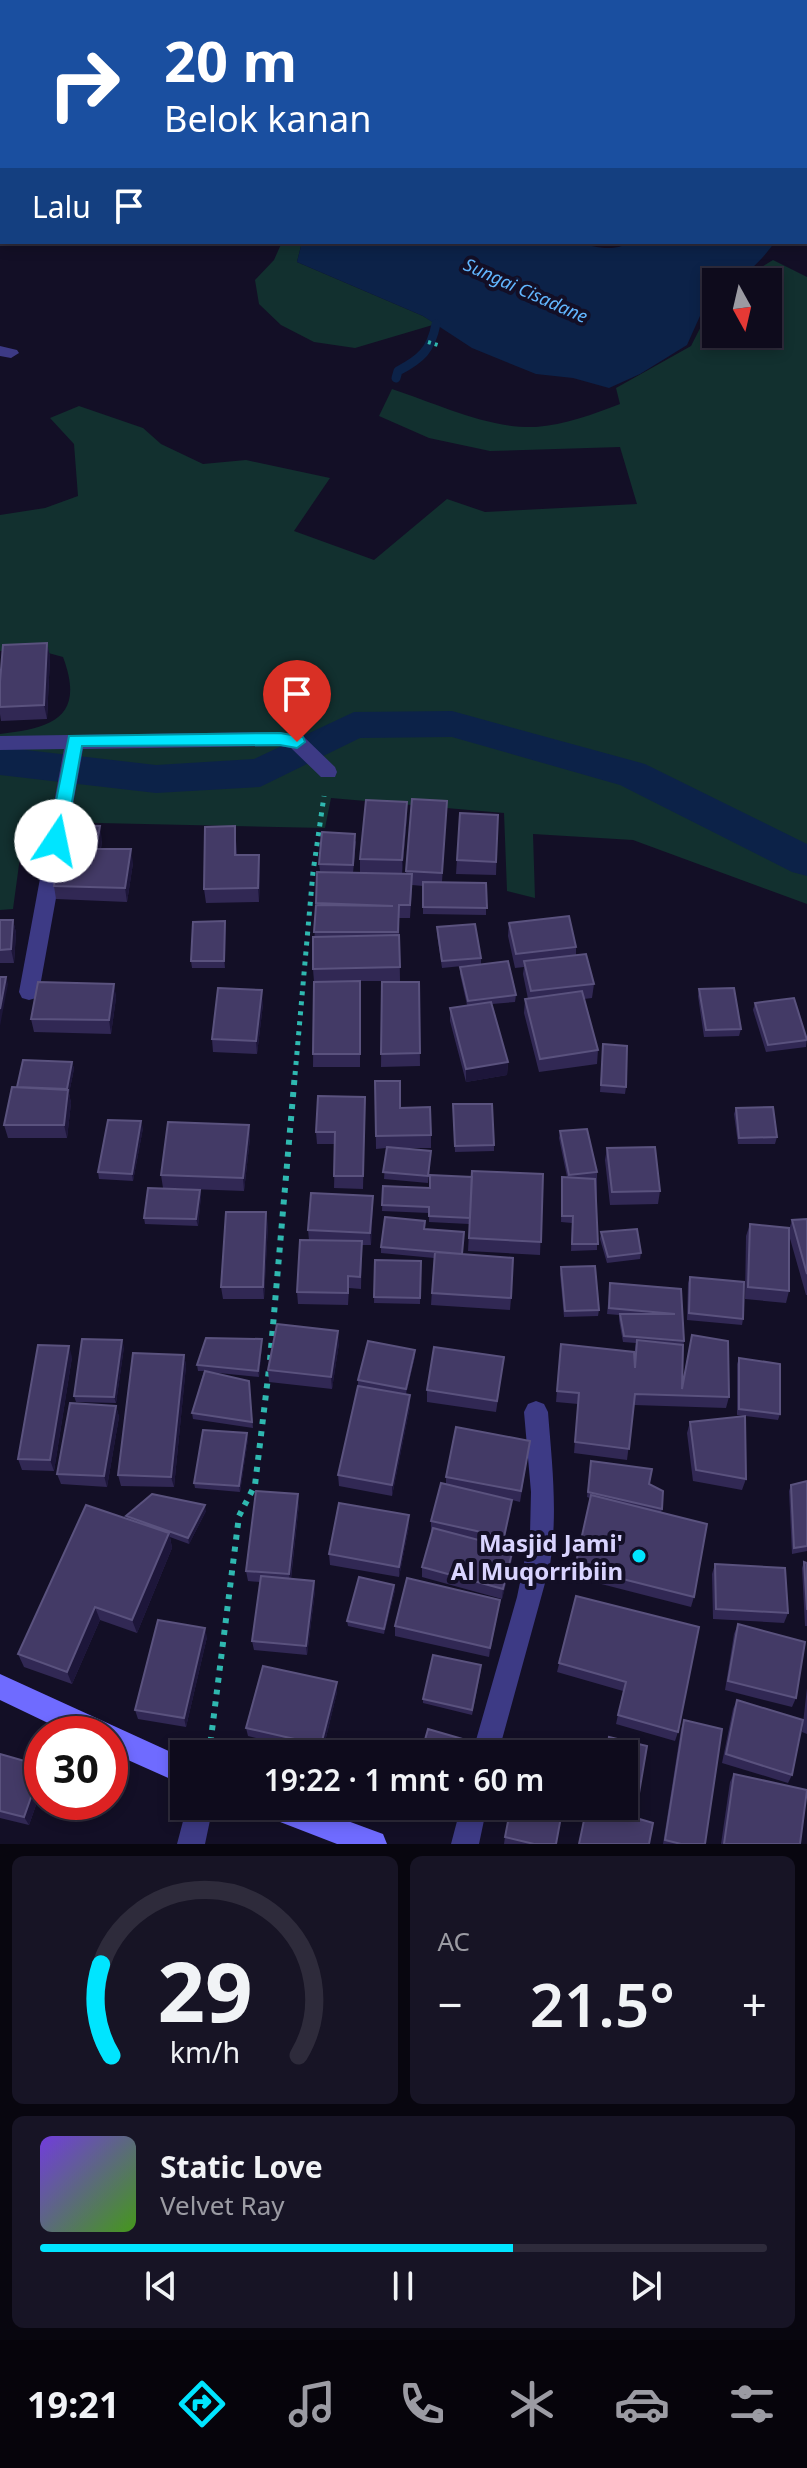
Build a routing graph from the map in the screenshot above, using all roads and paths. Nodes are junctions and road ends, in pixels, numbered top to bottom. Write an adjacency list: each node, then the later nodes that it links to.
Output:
1 (428, 342): 2 (path)
2 (441, 346)
3 (0, 743): 4 (street)
4 (75, 745): 5 (street); 6 (street)
5 (328, 772): 10 (path)
6 (29, 992)
7 (536, 1412): 11 (street)
8 (0, 1687): 9 (main road)
9 (62, 1716)
10 (211, 1740)
11 (489, 1740)
12 (128, 1747): 13 (main road)
13 (170, 1766)
14 (196, 1820): 17 (street)
15 (309, 1820): 18 (main road)
16 (471, 1820): 19 (street)
17 (191, 1842)
18 (373, 1844)
19 (465, 1844)

